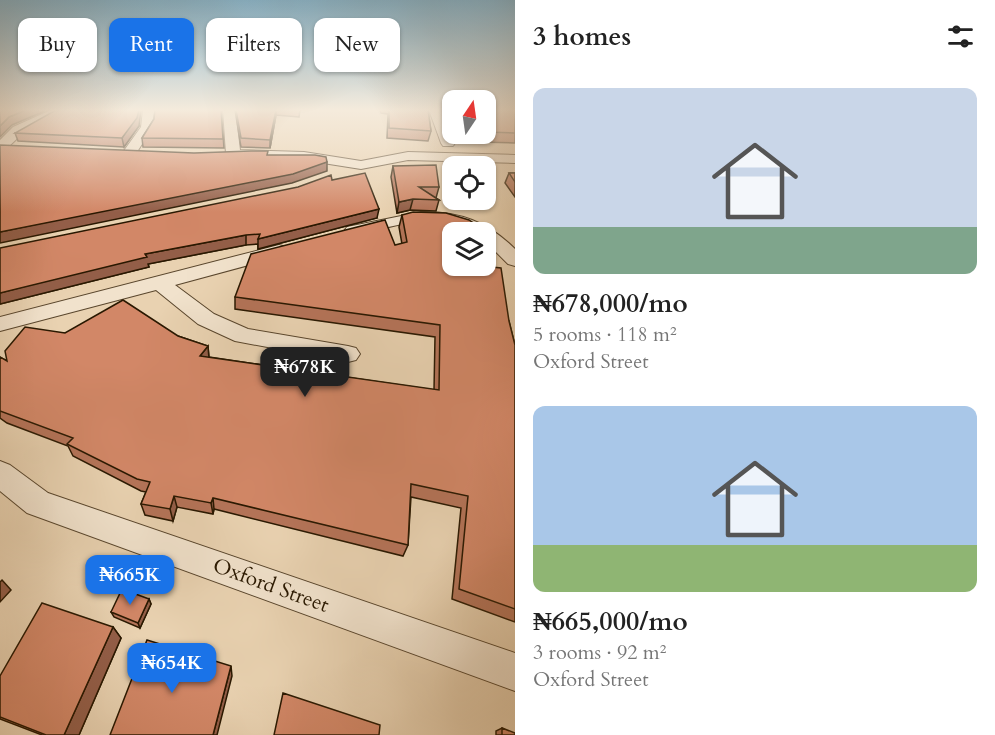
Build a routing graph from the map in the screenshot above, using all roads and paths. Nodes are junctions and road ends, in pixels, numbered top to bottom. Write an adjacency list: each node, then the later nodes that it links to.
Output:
1 (131, 144): 5 (street)
2 (232, 144): 6 (street)
3 (0, 147): 4 (street)
4 (24, 148)
5 (152, 153)
6 (233, 154): 7 (street); 9 (street)
7 (214, 155)
8 (515, 159): 9 (street)
9 (361, 165): 10 (street); 13 (street)
10 (442, 166)
11 (496, 167): 12 (street)
12 (515, 168)
13 (329, 177)
14 (330, 238): 16 (street)
15 (296, 247): 17 (street)
16 (515, 260)
17 (160, 283): 18 (street); 19 (street)
18 (0, 324)
19 (348, 354)
20 (0, 474): 21 (street, Oxford Street)
21 (515, 672)

